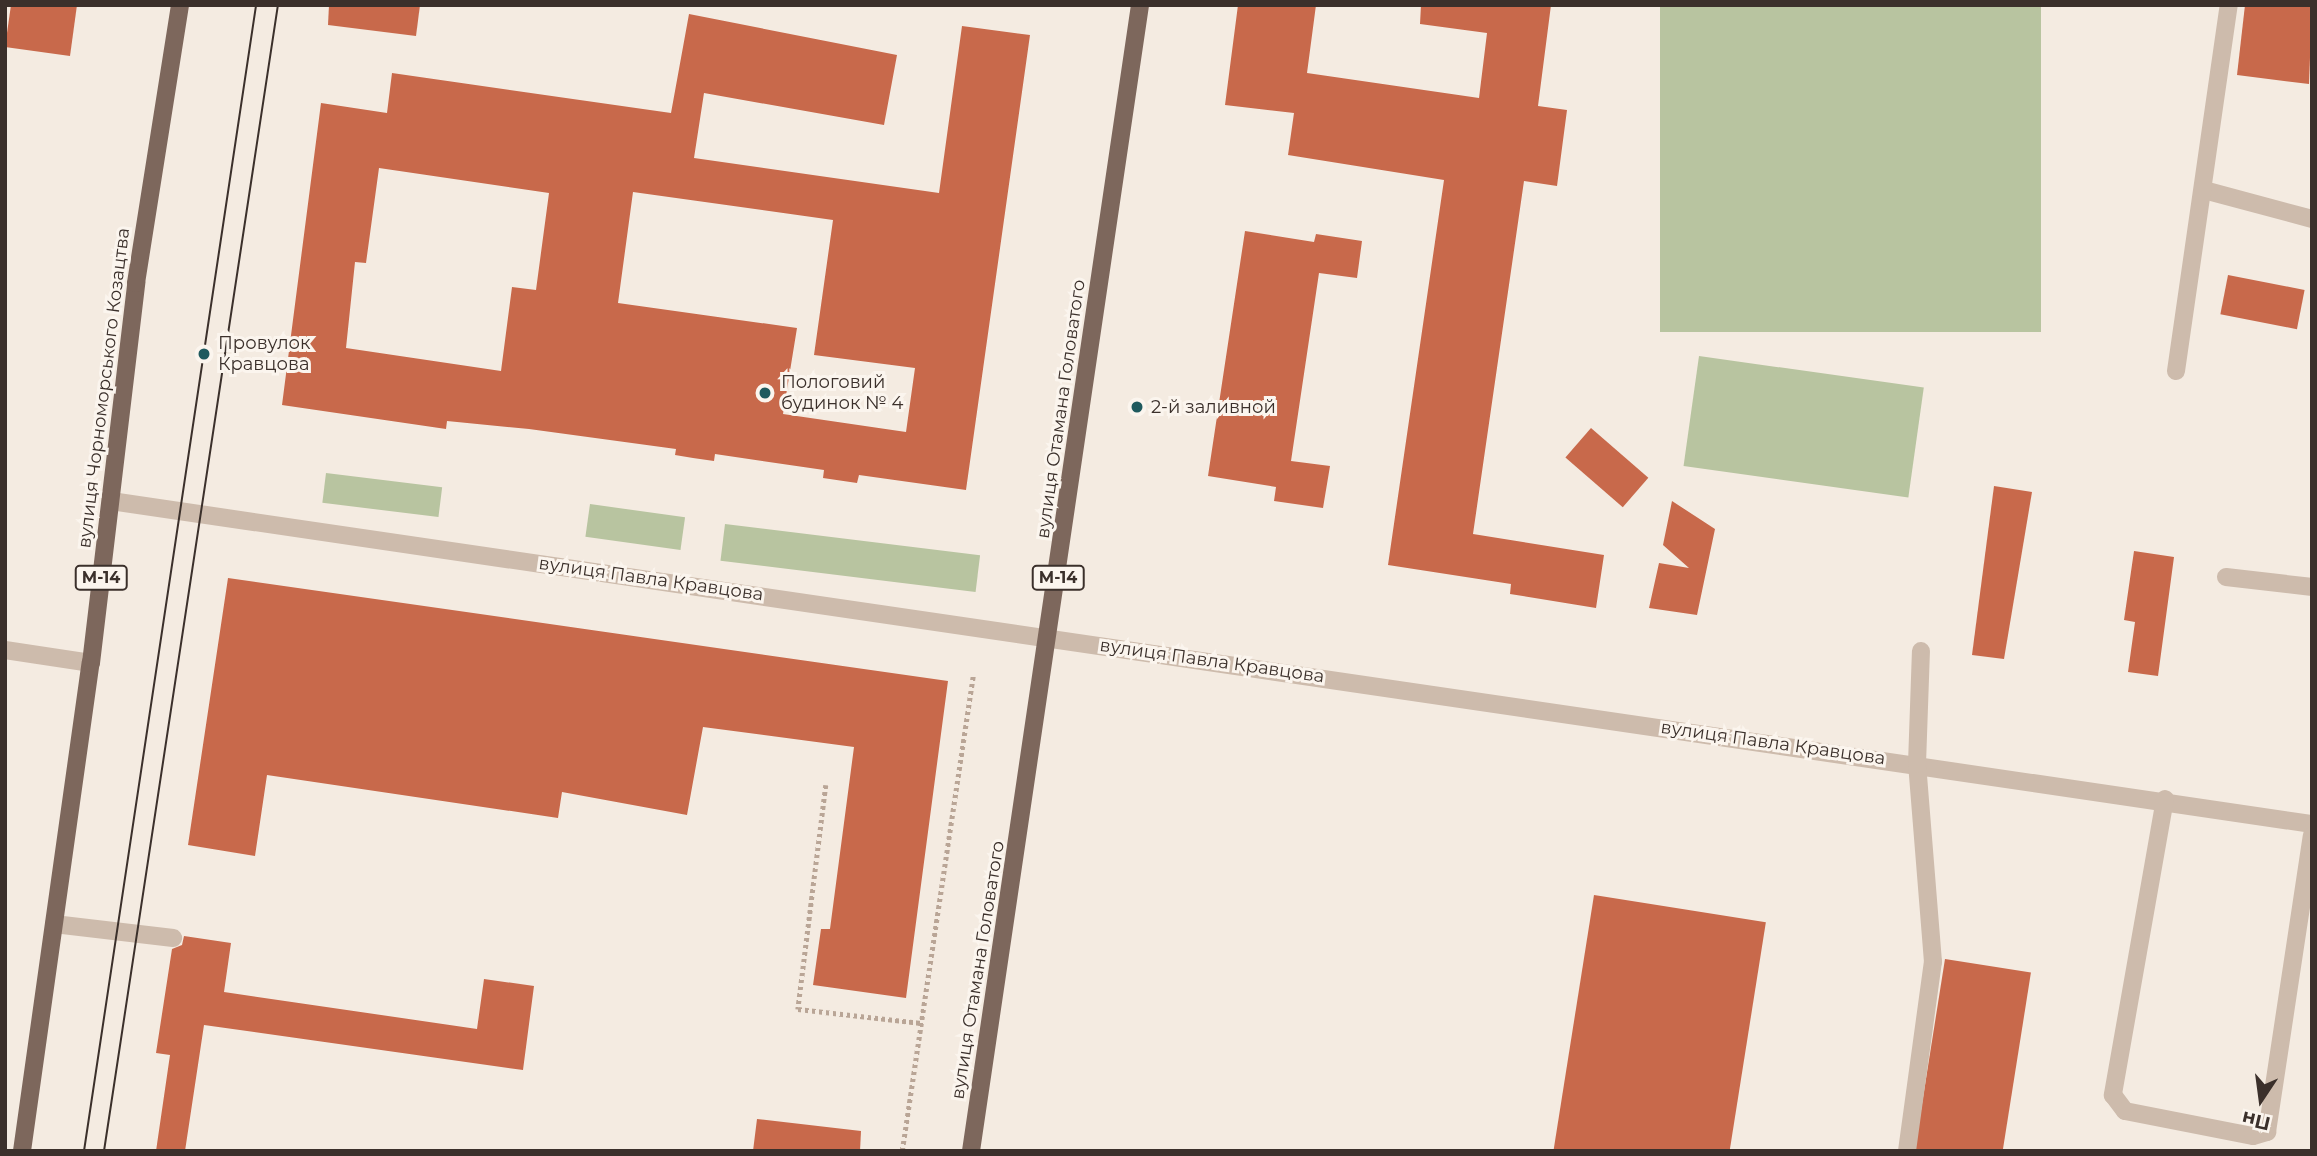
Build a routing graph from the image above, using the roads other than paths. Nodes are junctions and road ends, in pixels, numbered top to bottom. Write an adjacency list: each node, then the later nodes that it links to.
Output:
1 (180, 5): 7 (main road, вулиця Чорноморського Козацтва / М-14)
2 (1140, 5): 10 (main road, вулиця Отамана Головатого / М-14)
3 (2229, 5): 4 (lane)
4 (2204, 190): 5 (lane); 6 (lane)
5 (2312, 219)
6 (2176, 371)
7 (111, 501): 10 (lane, вулиця Павла Кравцова); 13 (main road, вулиця Чорноморського Козацтва / М-14)
8 (2226, 577): 9 (lane)
9 (2312, 587)
10 (1049, 637): 14 (lane, вулиця Павла Кравцова); 21 (main road, вулиця Отамана Головатого / М-14)
11 (5, 650): 13 (lane)
12 (1921, 651): 14 (lane)
13 (91, 663): 18 (main road, вулиця Чорноморського Козацтва / М-14)
14 (1917, 764): 15 (lane, вулиця Павла Кравцова); 22 (lane)
15 (2165, 799): 16 (lane, вулиця Павла Кравцова); 17 (lane)
16 (2312, 824)
17 (2312, 836)
18 (54, 924): 19 (lane); 20 (main road, вулиця Чорноморського Козацтва / М-14)
19 (173, 938)
20 (22, 1151)
21 (971, 1151)
22 (1907, 1151)

